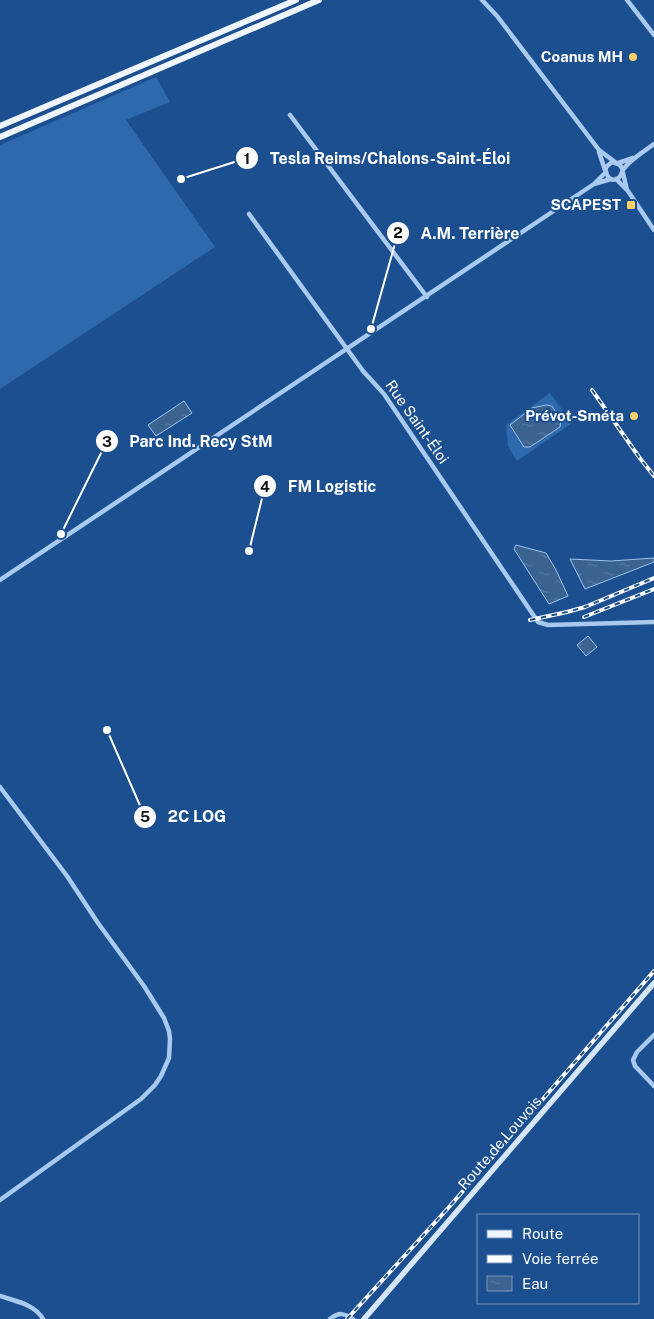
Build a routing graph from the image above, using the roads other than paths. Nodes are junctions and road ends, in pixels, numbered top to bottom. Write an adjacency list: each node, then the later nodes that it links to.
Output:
1 (296, 0): 7 (main road)
2 (319, 0): 8 (main road)
3 (482, 0): 10 (street)
4 (627, 0): 5 (street)
5 (654, 36)
6 (290, 115): 20 (street)
7 (0, 126)
8 (0, 137)
9 (654, 144): 11 (street)
10 (599, 150): 12 (street); 13 (street)
11 (634, 158): 12 (street); 14 (street)
12 (616, 163): 13 (street); 14 (street)
13 (606, 171): 15 (street); 16 (street)
14 (622, 171): 15 (street); 17 (street)
15 (613, 179): 16 (street); 17 (street)
16 (594, 184): 20 (street)
17 (628, 191): 19 (street)
18 (249, 214): 21 (street, Rue Saint-Éloi)
19 (654, 230)
20 (426, 297): 21 (street)
21 (348, 349): 22 (street); 23 (street, Rue Saint-Éloi)
22 (0, 580)
23 (654, 622)
24 (0, 787): 28 (street)
25 (654, 983): 33 (street, Route de Louvois)
26 (654, 1035): 27 (street)
27 (654, 1086)
28 (0, 1200)
29 (0, 1296): 30 (street)
30 (43, 1319)
31 (330, 1319): 32 (street)
32 (353, 1319)
33 (364, 1319)

